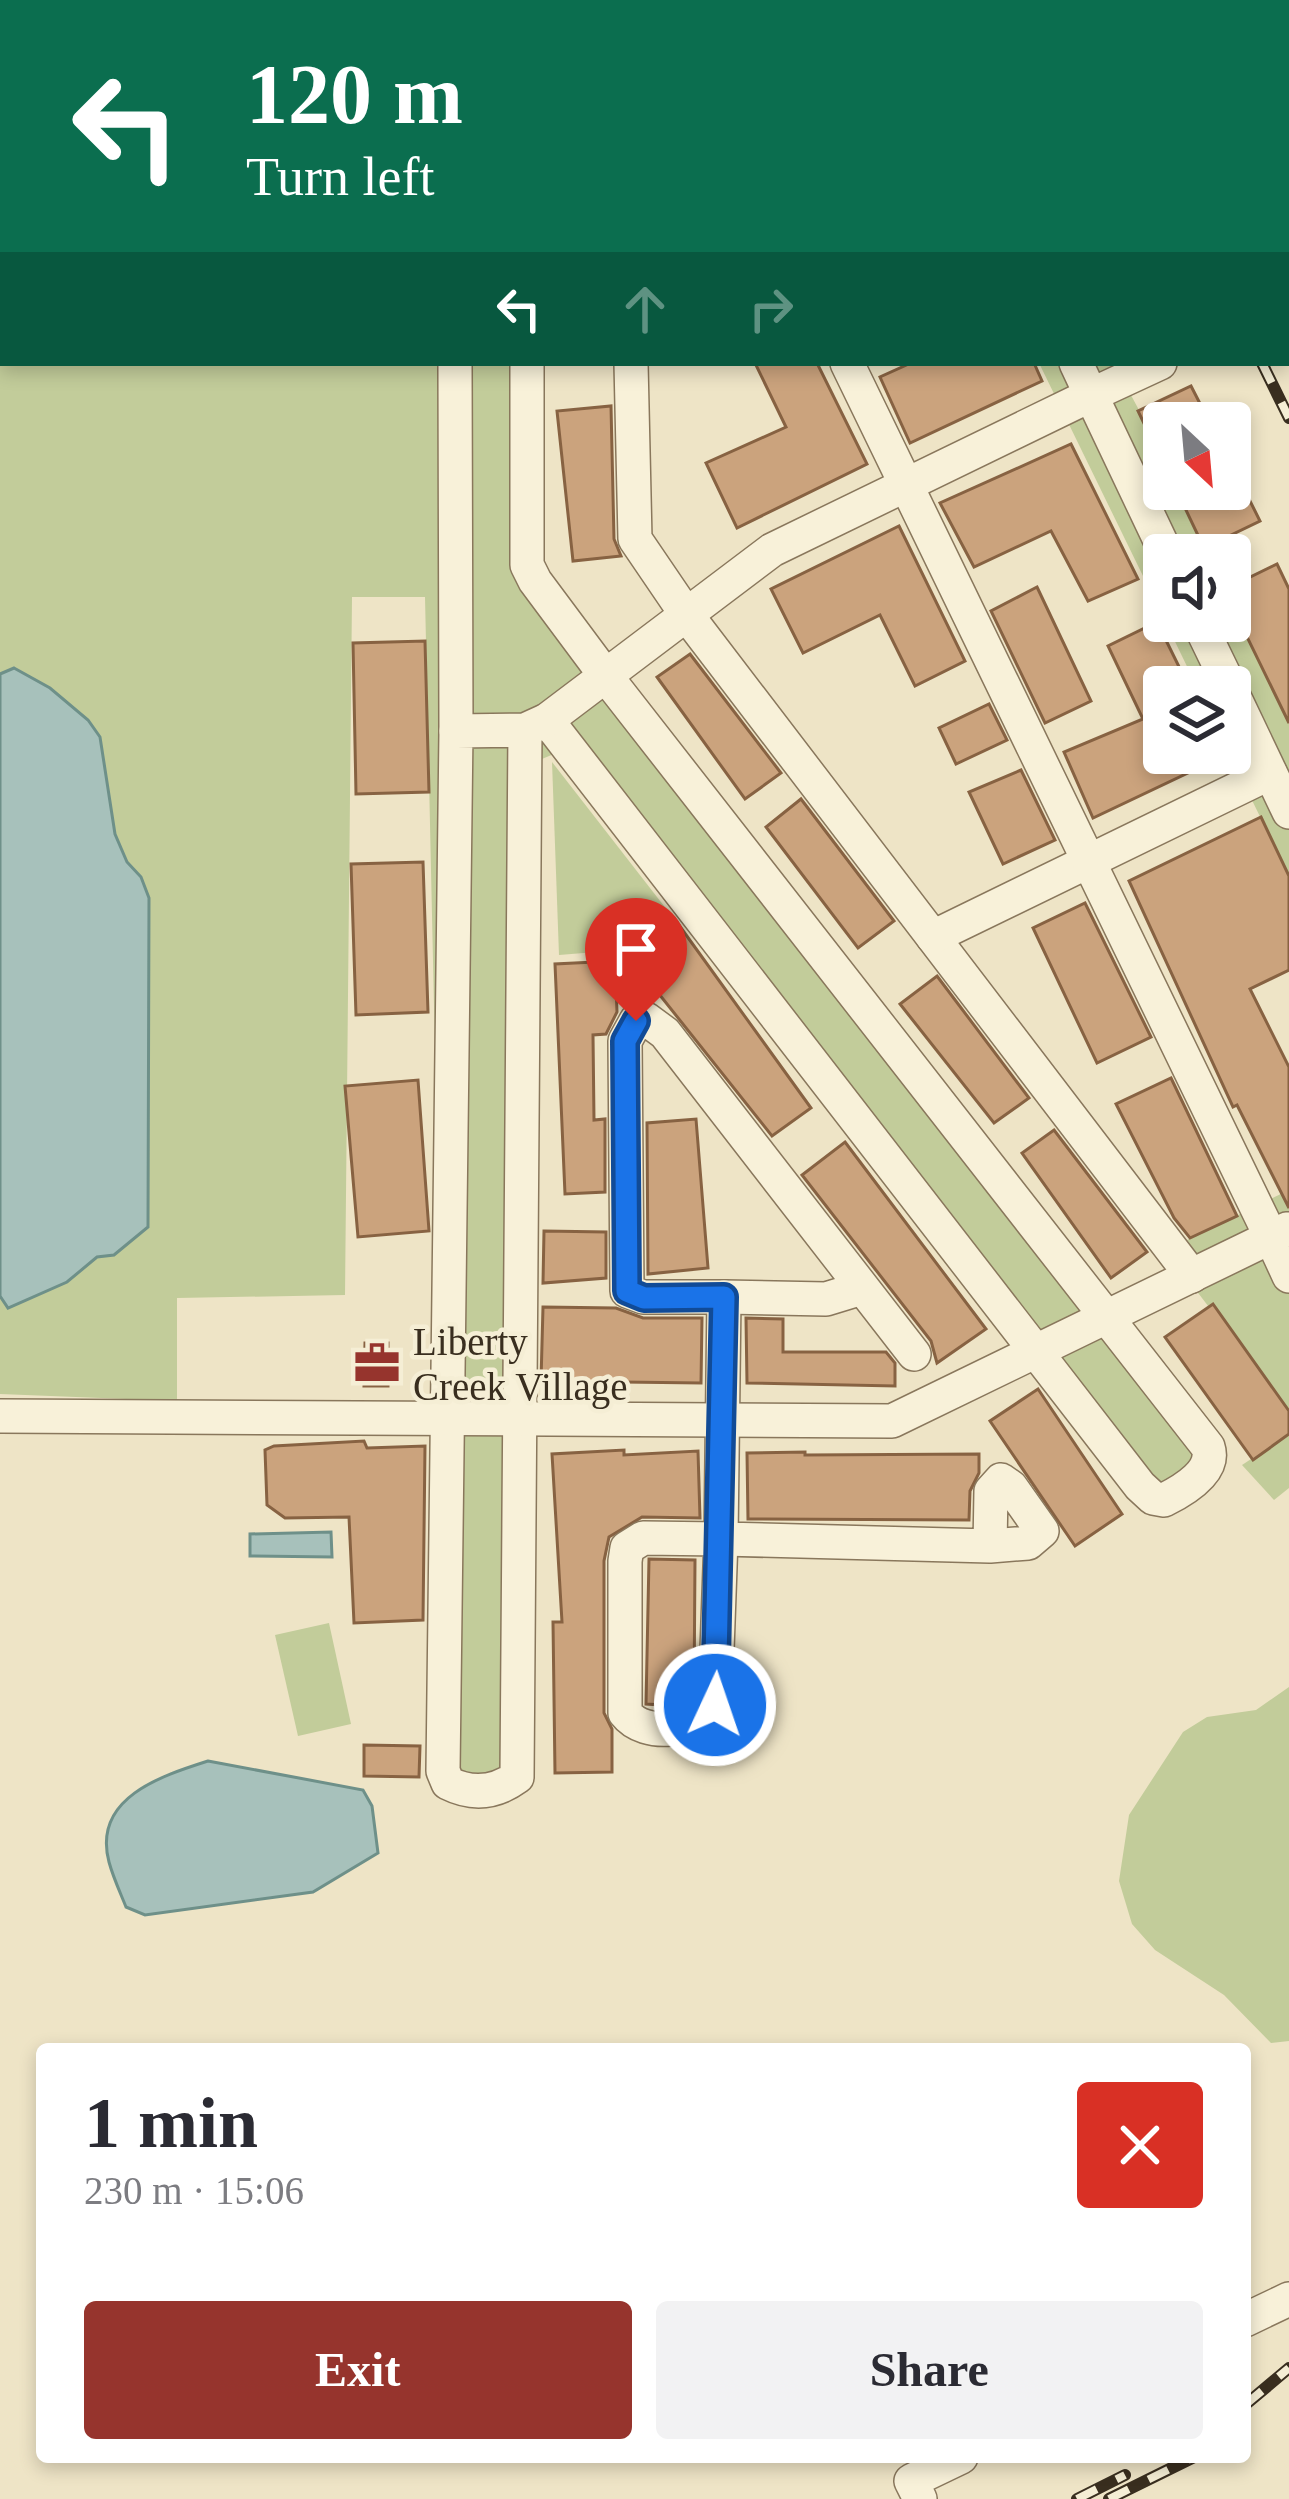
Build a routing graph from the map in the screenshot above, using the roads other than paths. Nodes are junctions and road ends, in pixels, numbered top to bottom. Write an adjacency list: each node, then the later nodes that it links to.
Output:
1 (455, 366): 13 (street)
2 (527, 366): 11 (street)
3 (631, 366): 10 (street)
4 (848, 366): 8 (street)
5 (1077, 366): 7 (street)
6 (1154, 366): 7 (street)
7 (1091, 395): 8 (street); 9 (street)
8 (907, 485): 10 (street); 17 (street)
9 (1157, 534)
10 (686, 614): 11 (street); 18 (street)
11 (605, 676): 12 (street); 24 (street)
12 (536, 725): 13 (street); 25 (street); 29 (street)
13 (456, 731): 28 (street)
14 (1251, 732): 15 (street)
15 (1270, 773): 16 (street); 17 (street)
16 (1289, 812)
17 (1089, 860): 18 (street); 19 (street)
18 (933, 937): 20 (street)
19 (1280, 1232): 20 (street); 21 (street)
20 (1192, 1276): 24 (street)
21 (1289, 1276)
22 (862, 1288): 23 (street); 23 (street); 26 (street)
23 (724, 1297): 30 (street)
24 (1108, 1317): 25 (street); 25 (street)
25 (1039, 1352): 30 (street)
26 (914, 1354)
27 (0, 1416): 28 (street)
28 (446, 1419): 29 (street); 29 (street)
29 (520, 1420): 30 (street)
30 (723, 1421): 31 (street)
31 (721, 1539): 31 (street); 32 (street)
32 (990, 1546)
33 (1289, 2299): 34 (street)
34 (1251, 2317)
35 (948, 2463): 36 (street)
36 (920, 2499)

